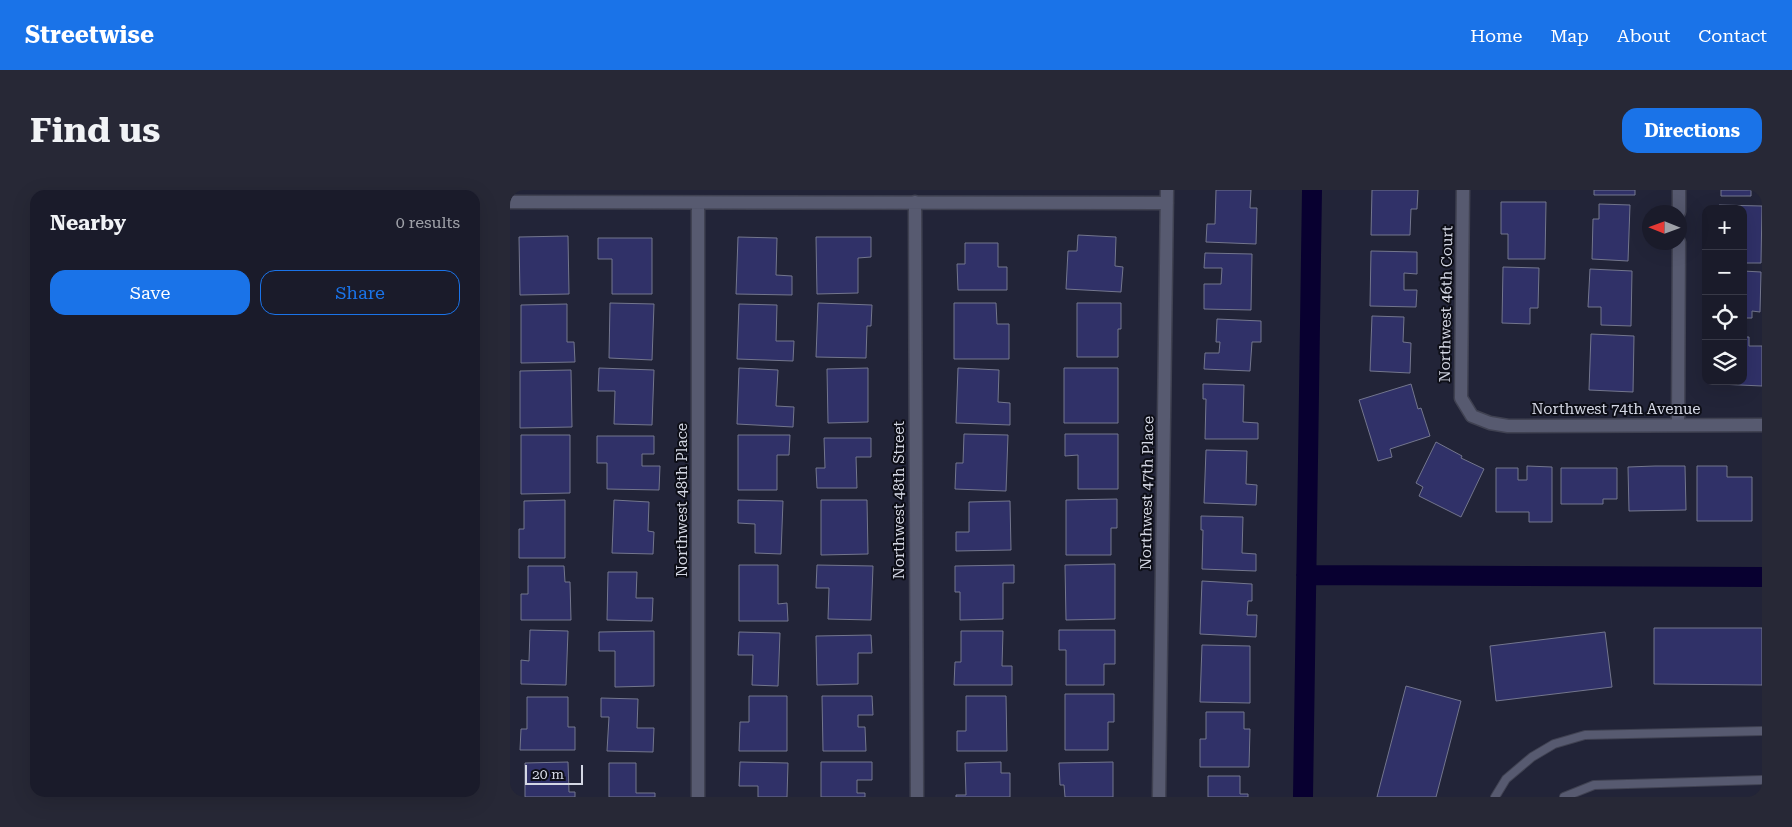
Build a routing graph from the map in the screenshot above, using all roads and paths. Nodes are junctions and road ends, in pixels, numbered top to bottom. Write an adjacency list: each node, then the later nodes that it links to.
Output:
1 (1463, 190): 9 (street, Northwest 46th Court)
2 (1679, 190): 7 (street)
3 (1167, 196): 5 (street); 16 (street, Northwest 47th Place)
4 (510, 202): 6 (street)
5 (915, 202): 6 (street); 15 (street, Northwest 48th Street)
6 (698, 203): 14 (street, Northwest 48th Place)
7 (1679, 205)
8 (1679, 250): 10 (street)
9 (1472, 416): 10 (street, Northwest 74th Avenue)
10 (1678, 425): 11 (street, Northwest 74th Avenue)
11 (1762, 425)
12 (1762, 730): 17 (lane)
13 (1762, 780): 18 (lane)
14 (698, 797)
15 (917, 797)
16 (1159, 797)
17 (1495, 797)
18 (1564, 797)

